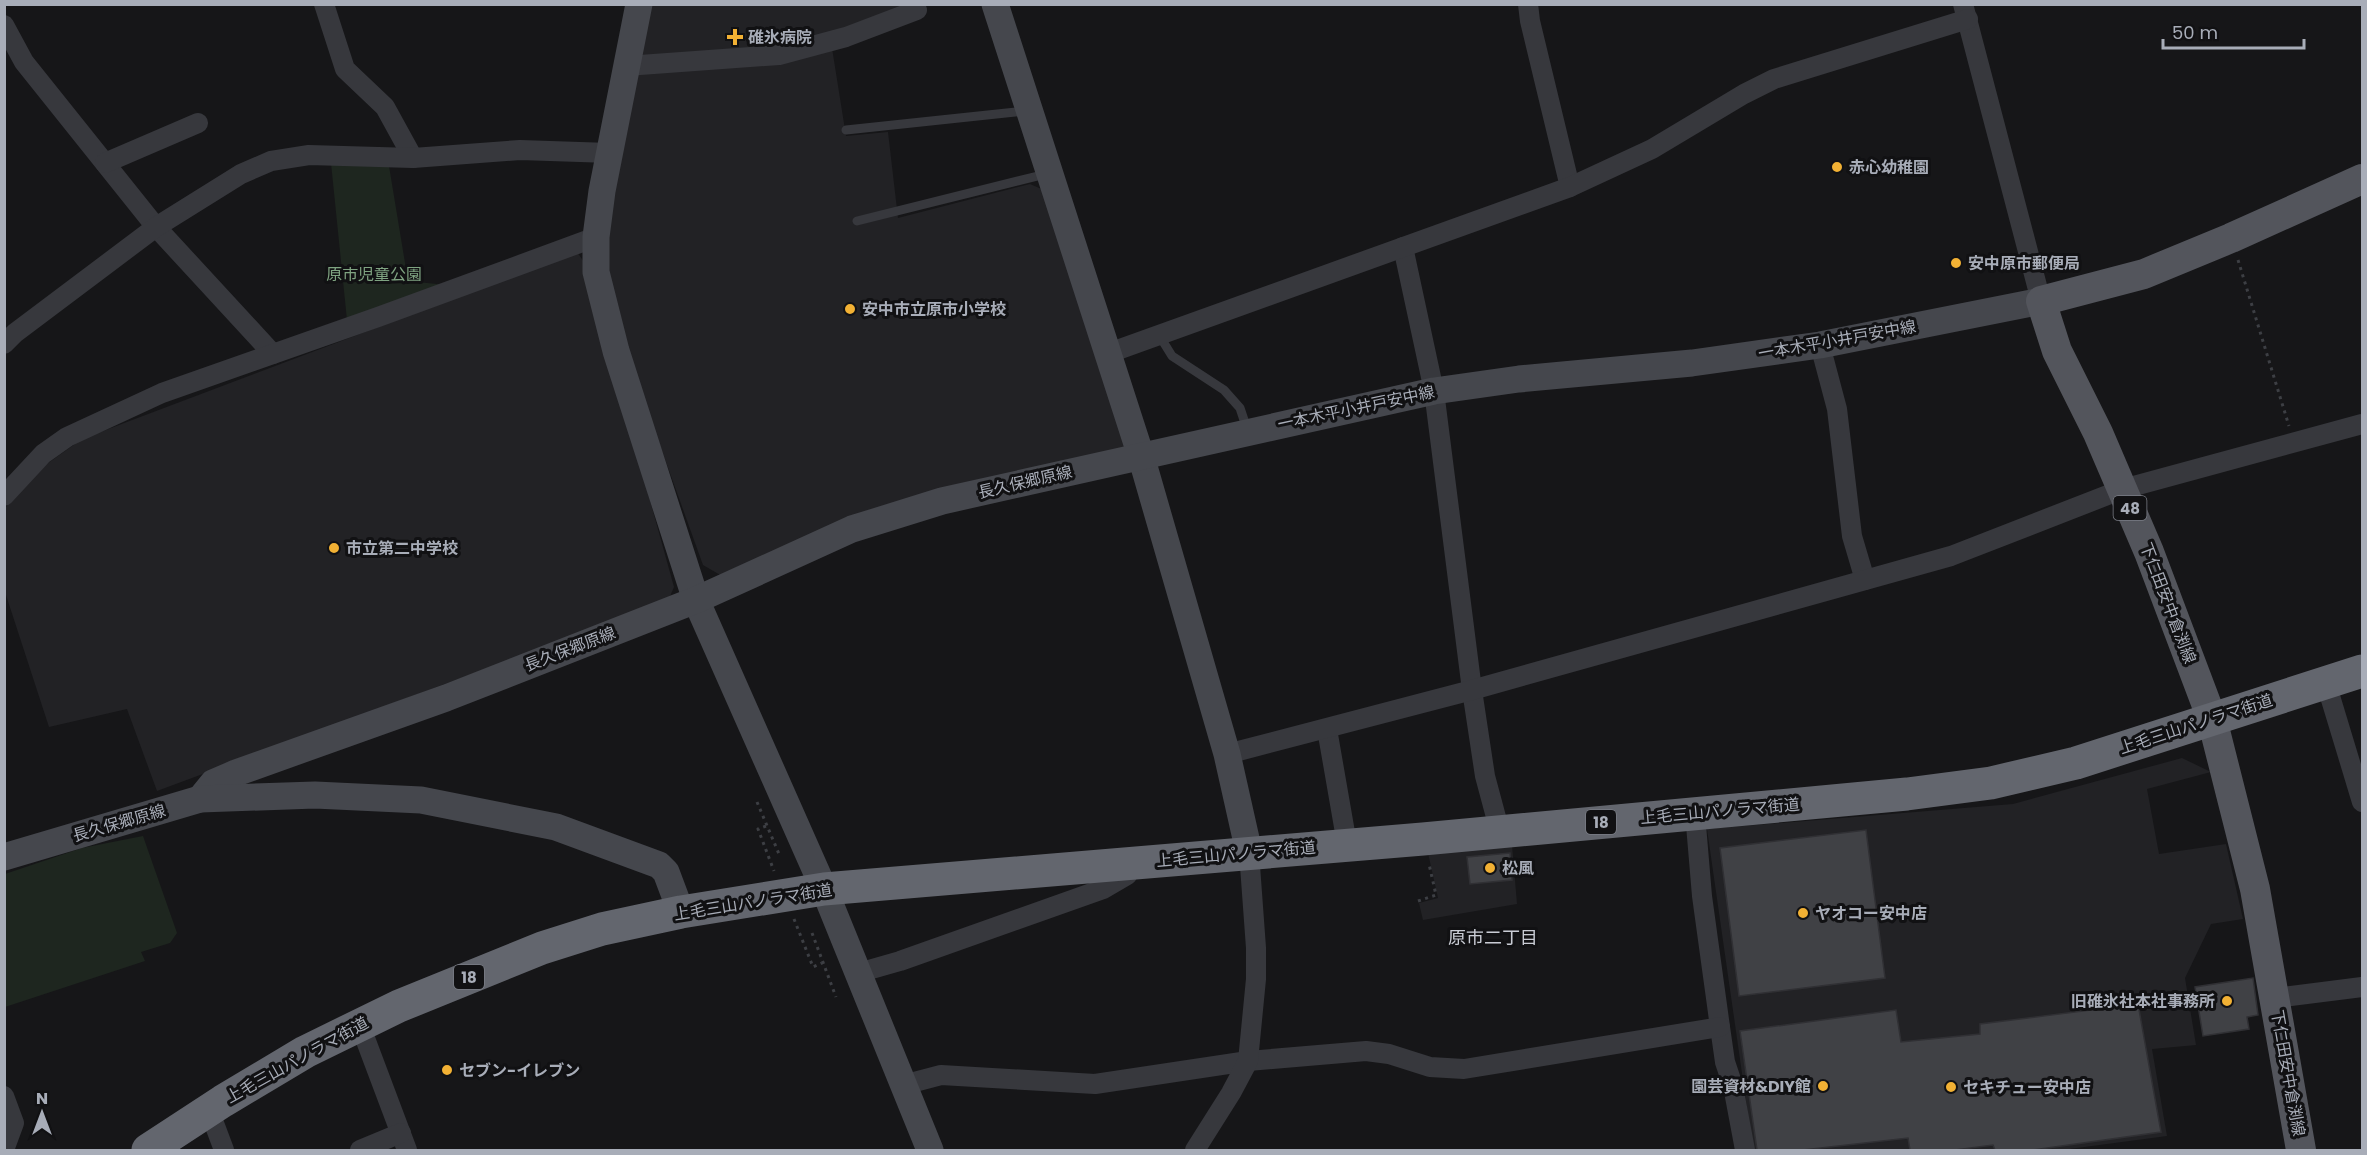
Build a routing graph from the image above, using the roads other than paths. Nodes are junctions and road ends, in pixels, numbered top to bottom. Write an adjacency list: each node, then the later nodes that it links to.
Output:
1 (324, 4): 13 (street)
2 (639, 4): 8 (main road)
3 (995, 4): 9 (main road)
4 (1528, 4): 17 (street)
5 (921, 8): 8 (street)
6 (1965, 11): 17 (street); 22 (street)
7 (4, 25): 14 (street)
8 (626, 66): 12 (main road)
9 (1030, 111): 11 (lane); 15 (main road)
10 (198, 123): 14 (street)
11 (846, 130)
12 (610, 153): 13 (street); 20 (main road)
13 (413, 158): 19 (street)
14 (105, 163): 19 (street)
15 (1050, 173): 18 (lane); 26 (main road)
16 (2362, 179): 22 (main road)
17 (1570, 187): 21 (street)
18 (857, 221)
19 (156, 227): 24 (street); 27 (street)
20 (596, 237): 27 (street); 35 (main road)
21 (1403, 247): 23 (street); 28 (street)
22 (2041, 301): 25 (main road, 一本木平小井戸安中線); 32 (main road, 下仁田安中倉渕線 / 48)
23 (1159, 335): 26 (street); 30 (lane)
24 (4, 344)
25 (1820, 345): 28 (main road, 一本木平小井戸安中線); 34 (street)
26 (1109, 353): 31 (main road)
27 (273, 354): 33 (street)
28 (1434, 391): 30 (main road, 一本木平小井戸安中線); 38 (street)
29 (2362, 424): 32 (street)
30 (1249, 432): 31 (main road, 一本木平小井戸安中線)
31 (1142, 456): 35 (main road, 長久保郷原線); 41 (main road)
32 (2123, 489): 34 (street); 39 (main road, 下仁田安中倉渕線 / 48)
33 (4, 496)
34 (1865, 580): 38 (street)
35 (696, 600): 42 (main road, 長久保郷原線); 50 (main road)
36 (2362, 671): 37 (highway, 上毛三山パノラマ街道 / 18)
37 (2326, 683): 39 (highway, 上毛三山パノラマ街道 / 18); 43 (street)
38 (1472, 690): 40 (street); 45 (street)
39 (2212, 719): 44 (highway, 上毛三山パノラマ街道 / 18); 54 (main road, 下仁田安中倉渕線 / 48)
40 (1327, 729): 41 (street); 46 (street)
41 (1227, 754): 47 (main road)
42 (200, 799): 48 (main road, 長久保郷原線); 51 (main road)
43 (2362, 802)
44 (1695, 813): 45 (highway, 上毛三山パノラマ街道 / 18); 56 (street)
45 (1500, 832): 46 (highway, 上毛三山パノラマ街道 / 18)
46 (1347, 844): 47 (highway, 上毛三山パノラマ街道 / 18)
47 (1249, 852): 49 (highway, 上毛三山パノラマ街道 / 18); 57 (street)
48 (4, 857)
49 (1125, 863): 50 (highway, 上毛三山パノラマ街道 / 18); 52 (street)
50 (824, 889): 51 (highway, 上毛三山パノラマ街道 / 18); 52 (main road)
51 (681, 912): 55 (highway, 上毛三山パノラマ街道 / 18)
52 (858, 973): 58 (main road)
53 (2362, 987): 54 (street)
54 (2275, 998): 69 (main road, 下仁田安中倉渕線 / 48)
55 (360, 1025): 60 (highway, 上毛三山パノラマ街道 / 18); 61 (street)
56 (1720, 1027): 57 (street); 68 (street)
57 (1248, 1060): 58 (street); 67 (street)
58 (903, 1085): 66 (main road)
59 (4, 1096): 62 (street)
60 (209, 1110): 63 (highway, 上毛三山パノラマ街道 / 18); 64 (street)
61 (404, 1142): 65 (street)
62 (4, 1150)
63 (148, 1150)
64 (224, 1150)
65 (360, 1150)
66 (930, 1150)
67 (1195, 1150)
68 (1745, 1150)
69 (2301, 1150)

